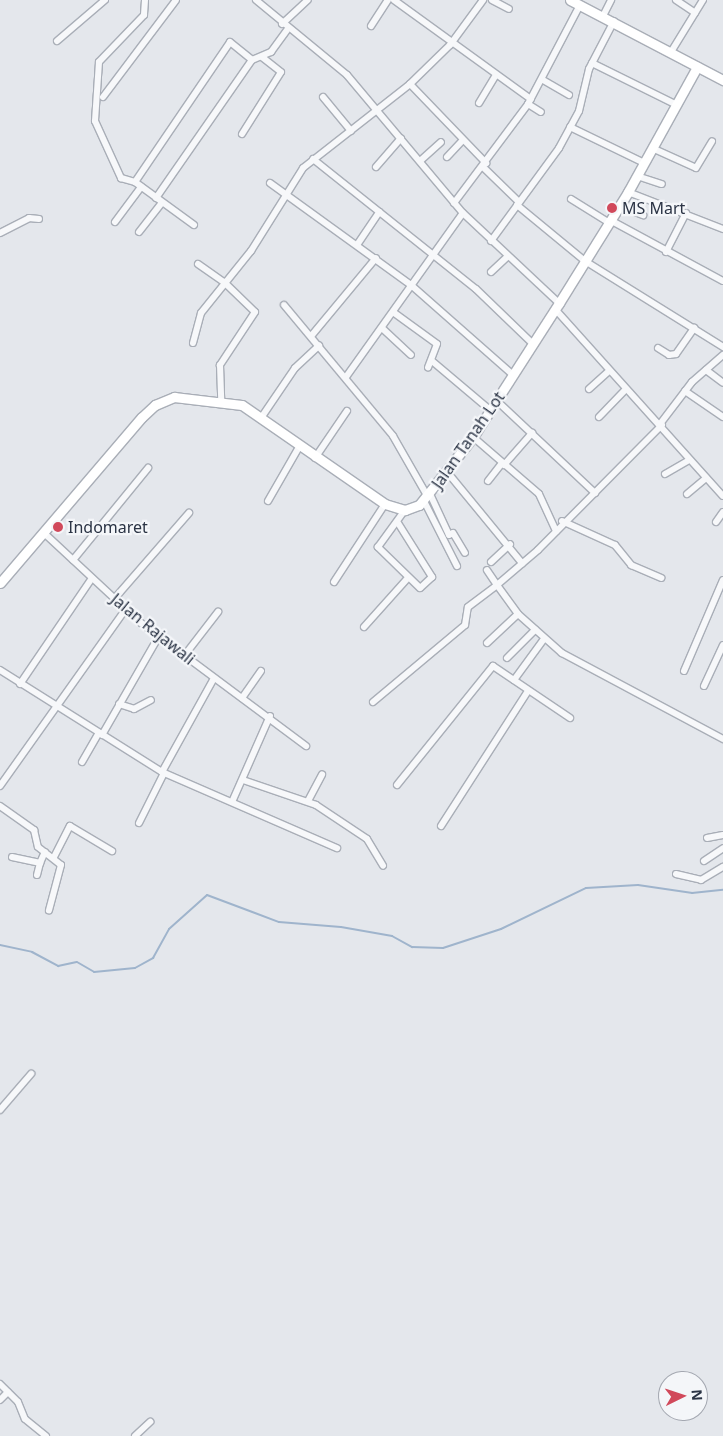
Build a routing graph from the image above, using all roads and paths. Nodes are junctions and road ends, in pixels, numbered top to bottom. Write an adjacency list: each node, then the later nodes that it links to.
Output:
1 (105, 0): 22 (street)
2 (145, 0): 58 (street)
3 (176, 0): 34 (street)
4 (256, 0): 19 (street)
5 (308, 0): 19 (street)
6 (388, 0): 20 (street)
7 (394, 0): 23 (street)
8 (483, 0): 23 (street)
9 (492, 0): 15 (street)
10 (570, 0): 14 (main road)
11 (611, 0): 17 (street)
12 (676, 0): 16 (street)
13 (703, 0): 16 (street)
14 (580, 5): 17 (main road); 30 (street)
15 (508, 9)
16 (695, 13): 24 (street)
17 (603, 16): 18 (main road)
18 (614, 21): 24 (main road); 27 (street)
19 (282, 24): 21 (street)
20 (371, 26)
21 (288, 30): 25 (street); 39 (street)
22 (57, 41)
23 (450, 45): 29 (street); 32 (street)
24 (671, 52): 28 (main road)
25 (262, 57): 26 (street); 43 (street)
26 (252, 60): 58 (street); 62 (street)
27 (592, 63): 38 (street); 41 (street)
28 (697, 67): 31 (main road); 38 (main road, Jalan Tanah Lot)
29 (495, 76): 36 (street); 37 (street)
30 (543, 80): 33 (street); 36 (street)
31 (723, 80)
32 (410, 84): 39 (street); 45 (street)
33 (569, 95)
34 (103, 97)
35 (323, 97): 42 (street)
36 (530, 102): 40 (street); 53 (street)
37 (479, 103)
38 (675, 104): 48 (main road, Jalan Tanah Lot)
39 (378, 110): 42 (street); 44 (street)
40 (541, 112)
41 (570, 127): 52 (street); 64 (street)
42 (350, 131): 50 (street)
43 (242, 134)
44 (401, 138): 51 (street); 54 (street)
45 (463, 140): 49 (street); 53 (street)
46 (441, 142): 51 (street)
47 (712, 142): 48 (street)
48 (652, 148): 52 (main road, Jalan Tanah Lot)
49 (447, 157)
50 (313, 159): 60 (street); 66 (street)
51 (420, 161): 63 (street)
52 (644, 163): 55 (main road, Jalan Tanah Lot)
53 (484, 165): 63 (street); 64 (street)
54 (376, 167)
55 (637, 176): 57 (street); 59 (main road, Jalan Tanah Lot)
56 (270, 183): 60 (street)
57 (662, 184)
58 (138, 185): 62 (street); 72 (street)
59 (628, 192): 65 (main road, Jalan Tanah Lot); 68 (street)
60 (283, 194): 78 (street); 86 (street)
61 (571, 199): 71 (street)
62 (159, 200): 73 (street); 75 (street)
63 (454, 203): 67 (street)
64 (518, 204): 77 (street); 83 (street)
65 (619, 206): 69 (street); 71 (main road, Jalan Tanah Lot)
66 (379, 212): 78 (street); 80 (street)
67 (462, 213): 77 (street); 80 (street)
68 (686, 213): 74 (street); 79 (street)
69 (643, 215)
70 (39, 218): 76 (street)
71 (609, 221): 79 (street); 83 (main road, Jalan Tanah Lot)
72 (115, 222)
73 (194, 225)
74 (723, 229)
75 (139, 232)
76 (0, 233)
77 (491, 241): 81 (street)
78 (357, 245): 82 (street)
79 (666, 252): 87 (street)
80 (433, 256): 88 (street); 96 (street)
81 (508, 256): 85 (street); 90 (street)
82 (376, 258): 88 (street); 94 (street)
83 (585, 261): 90 (main road, Jalan Tanah Lot); 92 (street)
84 (198, 264): 86 (street)
85 (491, 272)
86 (224, 282): 95 (street); 112 (street)
87 (723, 282)
88 (411, 285): 91 (street); 106 (street)
89 (284, 305): 94 (street)
90 (557, 306): 96 (main road, Jalan Tanah Lot); 105 (street)
91 (393, 312): 93 (street); 102 (street)
92 (694, 328): 98 (street); 99 (street)
93 (383, 329): 100 (street); 107 (street)
94 (312, 335): 97 (street)
95 (192, 343)
96 (532, 343): 106 (main road, Jalan Tanah Lot)
97 (318, 346): 107 (street); 118 (street)
98 (723, 347)
99 (658, 348)
100 (412, 355)
101 (723, 355): 104 (street)
102 (432, 361): 103 (street); 114 (street)
103 (428, 368)
104 (706, 370): 108 (street); 111 (street)
105 (608, 372): 109 (street); 110 (street)
106 (512, 374): 113 (main road, Jalan Tanah Lot)
107 (346, 378): 134 (street)
108 (723, 383)
109 (589, 389)
110 (625, 390): 116 (street); 119 (street)
111 (685, 390): 117 (street); 119 (street)
112 (220, 400): 118 (main road); 144 (main road)
113 (496, 400): 114 (main road, Jalan Tanah Lot); 120 (street)
114 (490, 410): 121 (main road, Jalan Tanah Lot)
115 (347, 411): 123 (street)
116 (599, 417)
117 (723, 417)
118 (261, 418): 122 (main road)
119 (661, 424): 124 (street); 131 (street)
120 (532, 433): 125 (street); 131 (street)
121 (473, 437): 125 (street); 127 (main road, Jalan Tanah Lot)
122 (299, 447): 123 (main road); 135 (street)
123 (315, 458): 136 (main road)
124 (689, 460): 128 (street); 129 (street)
125 (503, 464): 130 (street); 143 (street)
126 (148, 468): 147 (street)
127 (448, 472): 134 (main road, Jalan Tanah Lot); 145 (street)
128 (665, 474)
129 (706, 478): 132 (street); 133 (street)
130 (488, 481)
131 (595, 493): 140 (street)
132 (687, 494)
133 (723, 496)
134 (427, 497): 137 (main road, Jalan Tanah Lot); 146 (street); 150 (street)
135 (268, 501)
136 (385, 504): 137 (main road); 156 (street)
137 (404, 510): 142 (street)
138 (723, 512): 141 (street)
139 (189, 513): 159 (street)
140 (562, 521): 143 (street); 153 (street)
141 (716, 522)
142 (398, 523): 154 (street); 154 (street)
143 (556, 531): 149 (street)
144 (44, 533): 147 (street, Jalan Rajawali); 157 (main road)
145 (510, 544): 148 (street); 149 (street)
146 (465, 554)
147 (73, 560): 152 (street, Jalan Rajawali)
148 (491, 562)
149 (522, 563): 158 (street)
150 (457, 566)
151 (487, 570): 158 (street)
152 (92, 578): 159 (street, Jalan Rajawali); 176 (street)
153 (661, 578)
154 (407, 579): 163 (street)
155 (723, 580): 173 (street)
156 (334, 582)
157 (0, 583)
158 (497, 585): 162 (street); 181 (street)
159 (115, 598): 160 (street, Jalan Rajawali)
160 (126, 609): 165 (street, Jalan Rajawali); 183 (street)
161 (218, 612): 169 (street)
162 (518, 614): 164 (street); 167 (street)
163 (364, 627)
164 (535, 630): 166 (street); 170 (street)
165 (159, 636): 169 (street, Jalan Rajawali); 182 (street)
166 (544, 639): 175 (street); 187 (street)
167 (487, 643)
168 (723, 645): 177 (street)
169 (184, 656): 174 (street, Jalan Rajawali)
170 (507, 658)
171 (0, 670): 176 (street)
172 (261, 671): 179 (street)
173 (684, 671)
174 (214, 678): 179 (street, Jalan Rajawali); 190 (street)
175 (514, 680): 178 (street); 193 (street)
176 (20, 684): 183 (street)
177 (704, 686)
178 (528, 691): 185 (street); 199 (street)
179 (242, 698): 184 (street, Jalan Rajawali)
180 (151, 700): 182 (street)
181 (373, 702)
182 (119, 704): 186 (street)
183 (55, 707): 186 (street); 194 (street)
184 (270, 716): 188 (street, Jalan Rajawali); 192 (street)
185 (570, 718)
186 (100, 734): 189 (street); 190 (street)
187 (723, 739)
188 (306, 746)
189 (82, 762)
190 (163, 773): 196 (street); 198 (street)
191 (322, 775): 195 (street)
192 (243, 780): 195 (street); 196 (street)
193 (398, 785)
194 (0, 786)
195 (308, 801): 210 (street)
196 (232, 802): 202 (street)
197 (0, 806): 205 (street)
198 (139, 823)
199 (441, 826)
200 (723, 835): 201 (street)
201 (707, 838)
202 (337, 848)
203 (723, 848): 208 (street)
204 (112, 850): 207 (street)
205 (45, 852): 207 (street); 209 (street)
206 (12, 857): 209 (street)
207 (54, 857): 214 (street)
208 (704, 861)
209 (40, 863): 213 (street)
210 (383, 866)
211 (723, 867): 212 (street)
212 (676, 874)
213 (37, 875)
214 (49, 910)
215 (31, 1074): 216 (street)
216 (0, 1110)
217 (0, 1384): 218 (street)
218 (8, 1392): 219 (street); 221 (street)
219 (0, 1400)
220 (150, 1422): 222 (street)
221 (46, 1436)
222 (135, 1436)

